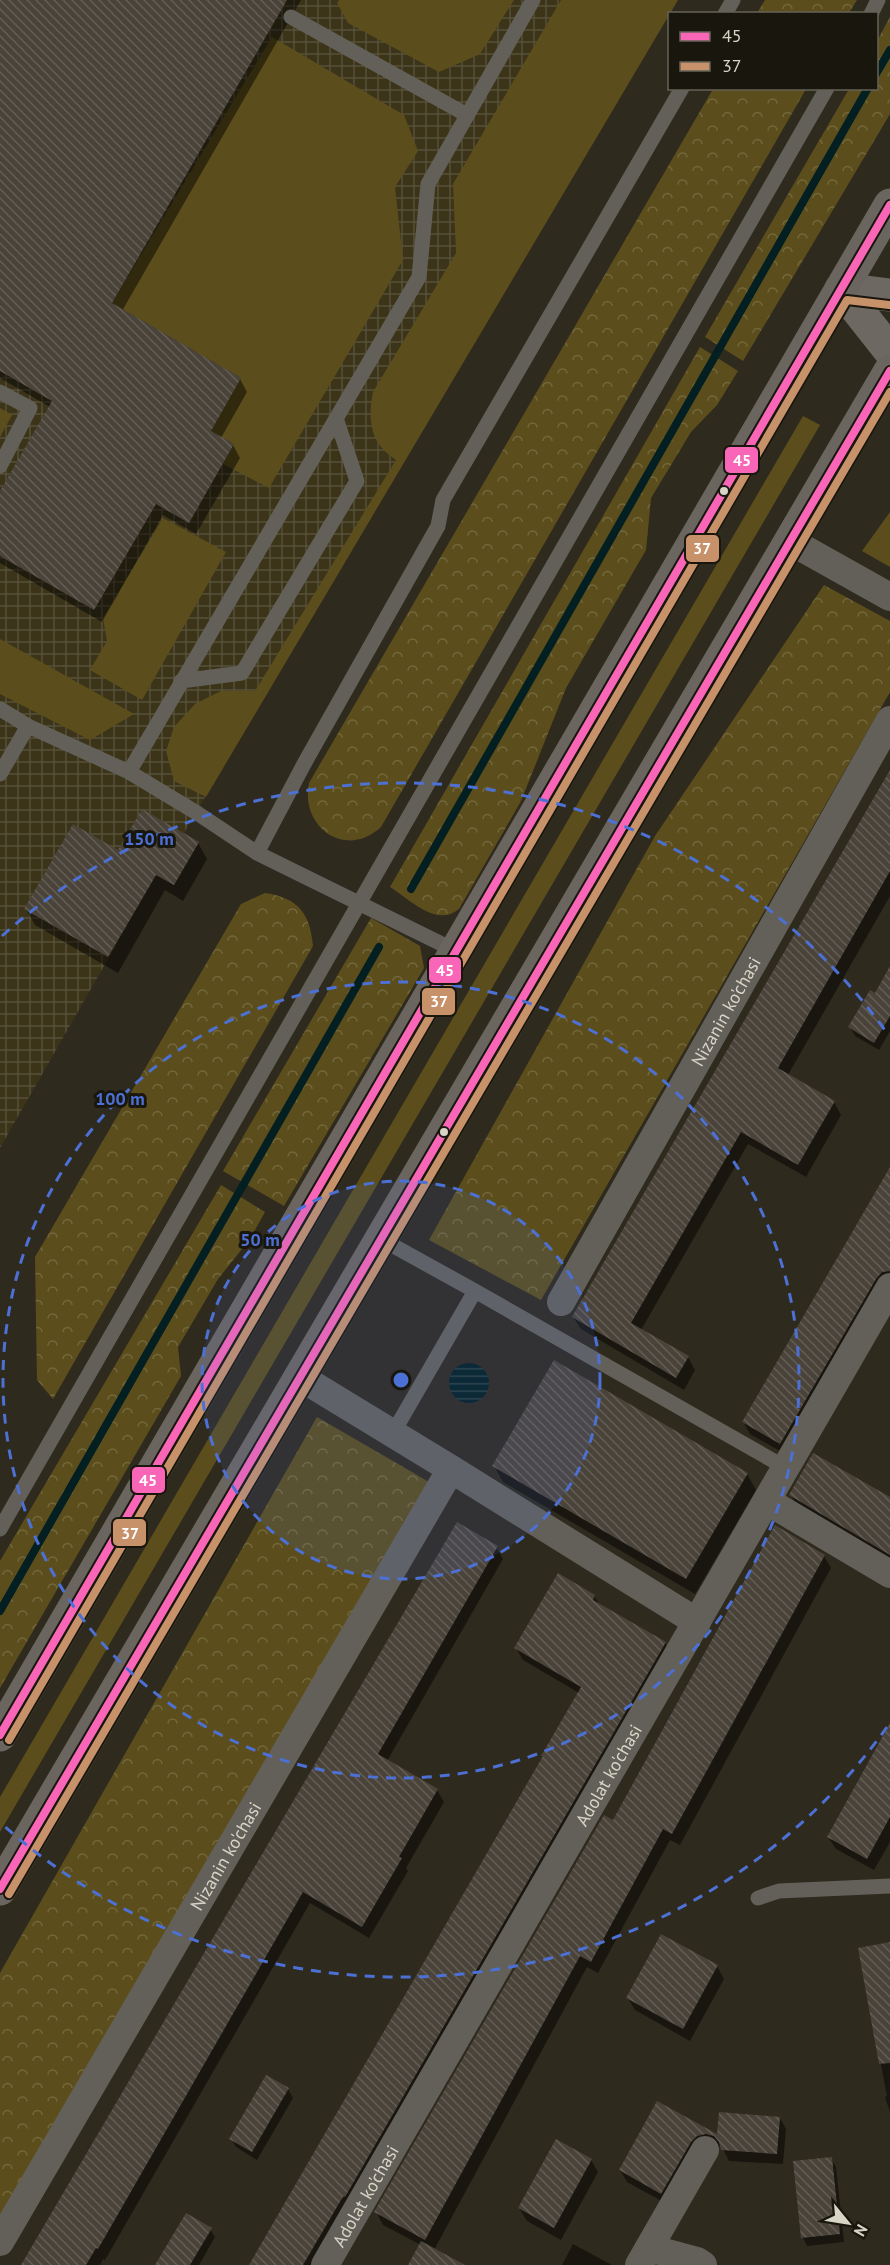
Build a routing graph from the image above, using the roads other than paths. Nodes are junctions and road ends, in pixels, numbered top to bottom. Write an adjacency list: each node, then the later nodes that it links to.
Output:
1 (533, 0): 5 (lane)
2 (291, 17): 5 (lane)
3 (681, 90): 22 (lane)
4 (826, 90): 23 (lane)
5 (467, 115): 12 (lane)
6 (890, 206): 7 (highway)
7 (841, 289): 8 (main road); 9 (main road); 24 (highway)
8 (890, 295)
9 (890, 351)
10 (890, 371): 14 (highway)
11 (0, 392): 13 (lane)
12 (336, 418): 16 (lane); 16 (lane)
13 (0, 466)
14 (790, 541): 15 (street); 25 (highway)
15 (890, 597)
16 (181, 681): 20 (lane)
17 (0, 709): 19 (lane)
18 (890, 720): 28 (street, Nizanin ko'chasi)
19 (28, 726): 20 (lane); 21 (lane)
20 (129, 772): 22 (lane)
21 (0, 774)
22 (257, 853): 23 (lane)
23 (361, 903): 24 (lane); 34 (lane)
24 (456, 951): 37 (highway)
25 (381, 1239): 27 (lane); 29 (highway)
26 (890, 1287): 31 (street, Adolat ko'chasi)
27 (475, 1291): 30 (lane); 31 (lane)
28 (561, 1302)
29 (300, 1377): 30 (street); 39 (highway)
30 (393, 1433): 32 (street)
31 (786, 1468): 33 (street, Adolat ko'chasi)
32 (451, 1469): 36 (street); 42 (street, Nizanin ko'chasi)
33 (767, 1501): 35 (street); 36 (street, Adolat ko'chasi)
34 (0, 1529)
35 (890, 1574)
36 (697, 1622): 44 (street, Adolat ko'chasi)
37 (0, 1736)
38 (890, 1886): 40 (lane)
39 (0, 1889)
40 (758, 1898)
41 (705, 2150): 43 (street)
42 (0, 2242)
43 (644, 2256): 45 (street)
44 (325, 2265)
45 (703, 2265)

